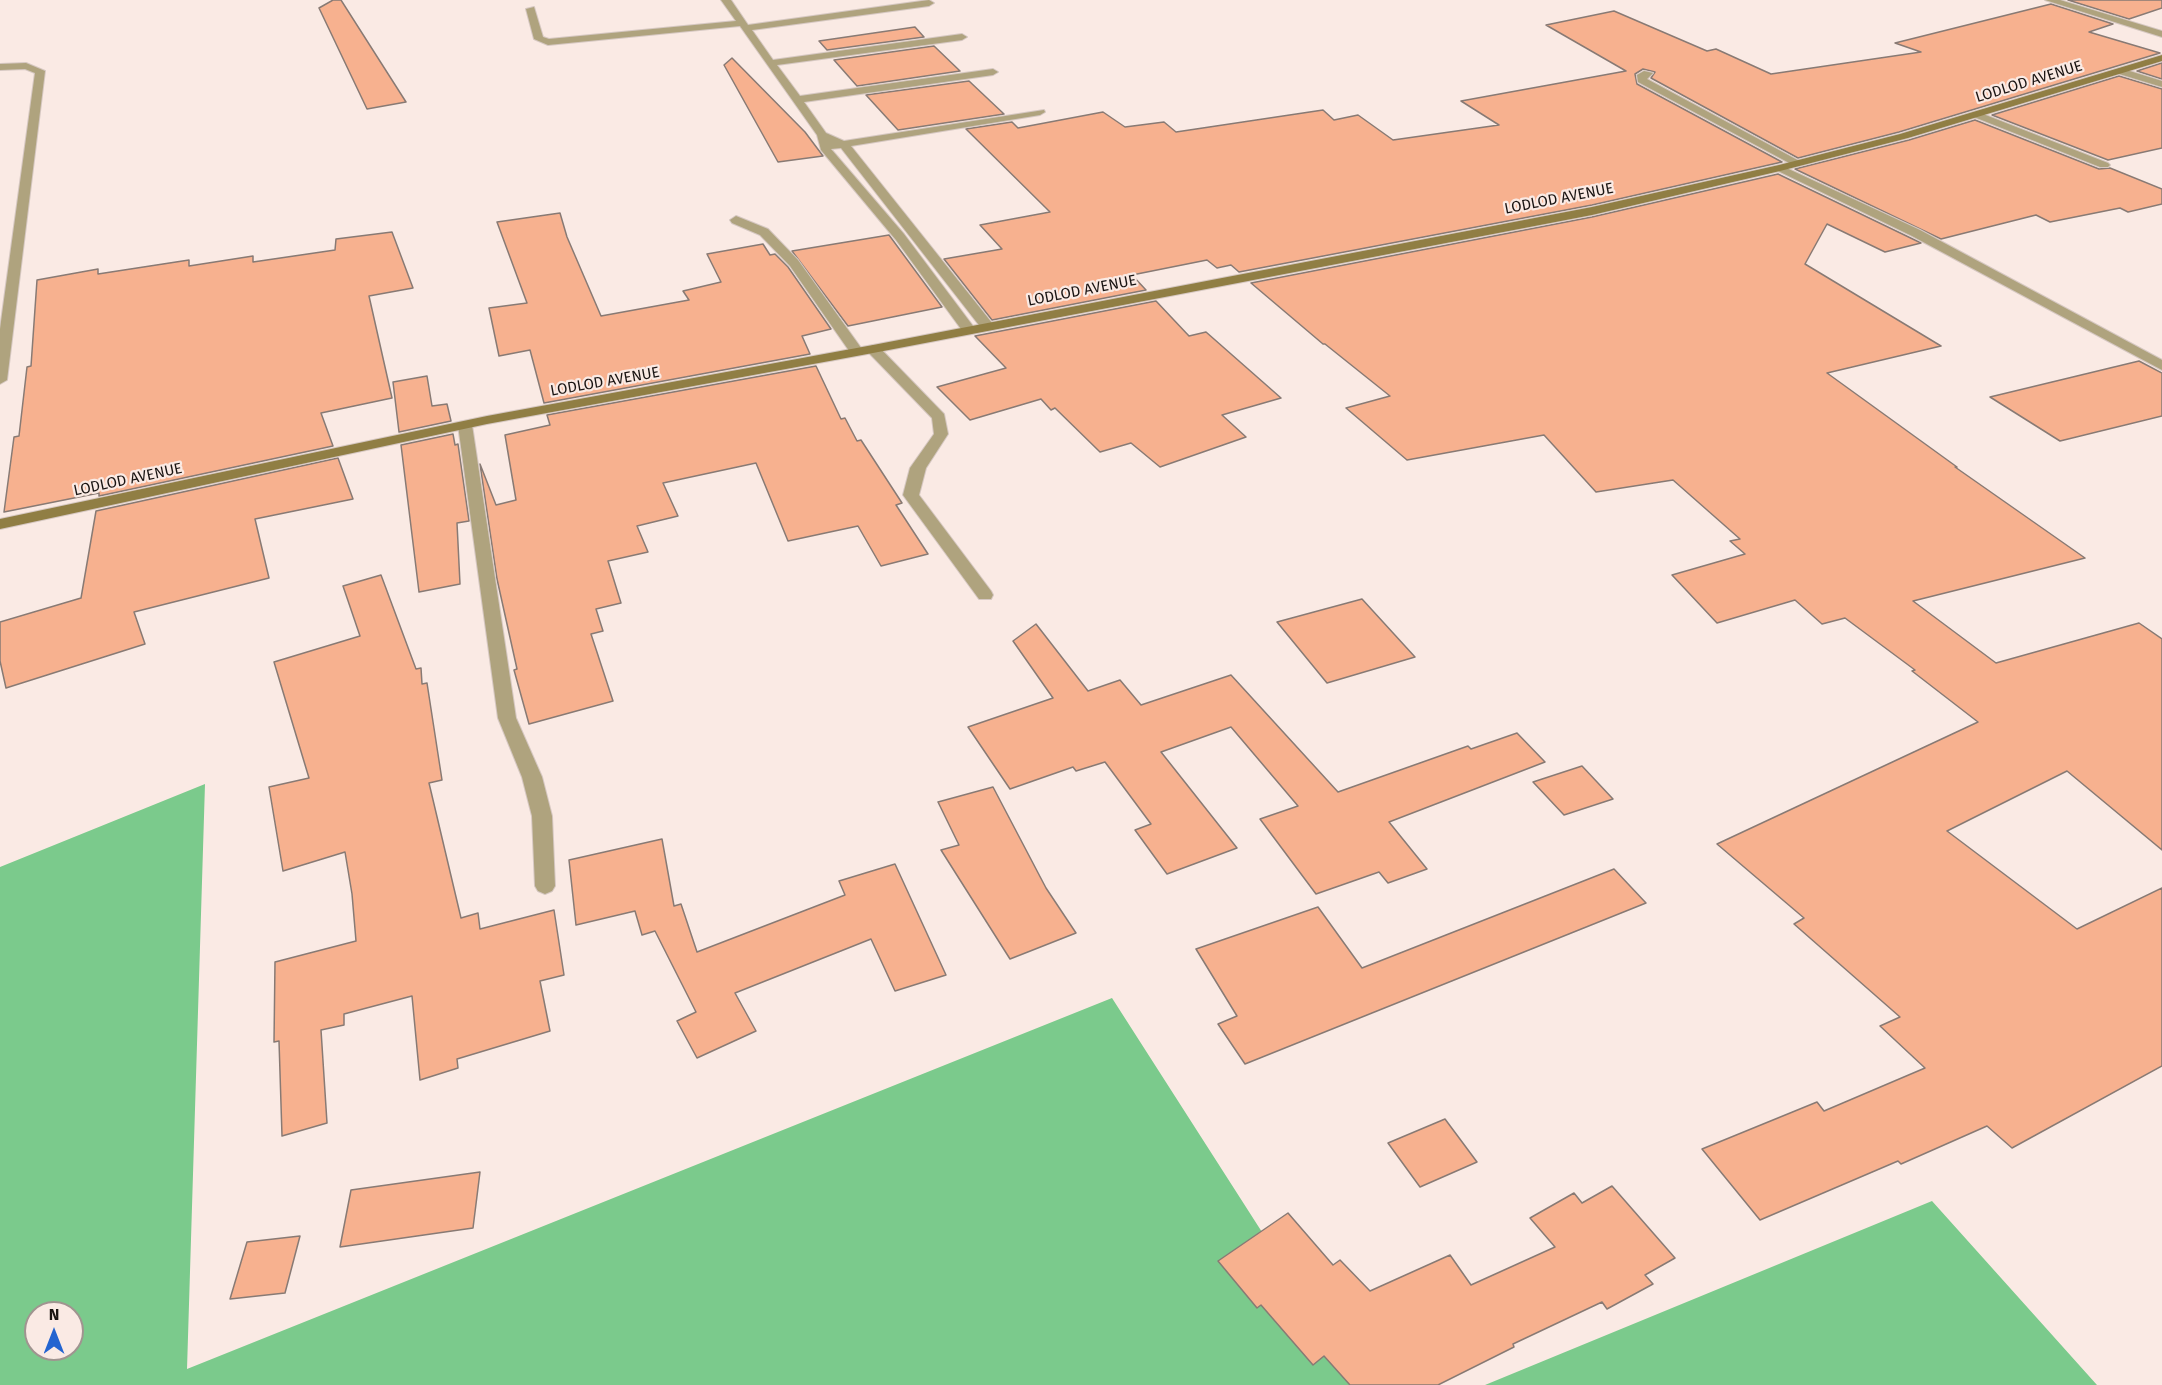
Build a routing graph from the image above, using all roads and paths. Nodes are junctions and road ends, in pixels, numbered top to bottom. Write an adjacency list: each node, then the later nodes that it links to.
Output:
1 (726, 0): 5 (street)
2 (2050, 0): 6 (street)
3 (929, 3): 5 (street)
4 (531, 9): 5 (street)
5 (743, 25): 9 (street)
6 (2162, 34)
7 (962, 37): 9 (street)
8 (2162, 58): 11 (main road, LODLOD AVENUE)
9 (771, 63): 15 (street)
10 (0, 67): 32 (street)
11 (2120, 71): 14 (street); 17 (main road, LODLOD AVENUE)
12 (993, 72): 15 (street)
13 (1648, 73): 21 (street)
14 (2162, 84)
15 (797, 100): 18 (street)
16 (1040, 112): 19 (street)
17 (1978, 115): 21 (main road, LODLOD AVENUE); 22 (street)
18 (822, 135): 19 (street); 20 (street)
19 (844, 145): 20 (street); 25 (street)
20 (825, 148): 26 (street)
21 (1797, 164): 23 (main road, LODLOD AVENUE)
22 (2104, 165)
23 (1780, 168): 27 (main road, LODLOD AVENUE); 31 (street)
24 (736, 220): 30 (street)
25 (917, 235): 26 (street); 27 (street)
26 (900, 237): 28 (street)
27 (987, 326): 28 (main road, LODLOD AVENUE)
28 (969, 330): 29 (main road, LODLOD AVENUE)
29 (873, 349): 30 (main road, LODLOD AVENUE); 35 (street)
30 (857, 352): 33 (main road, LODLOD AVENUE)
31 (2162, 366)
32 (0, 380)
33 (465, 425): 34 (main road, LODLOD AVENUE); 36 (street)
34 (0, 524)
35 (985, 595)
36 (545, 886)

